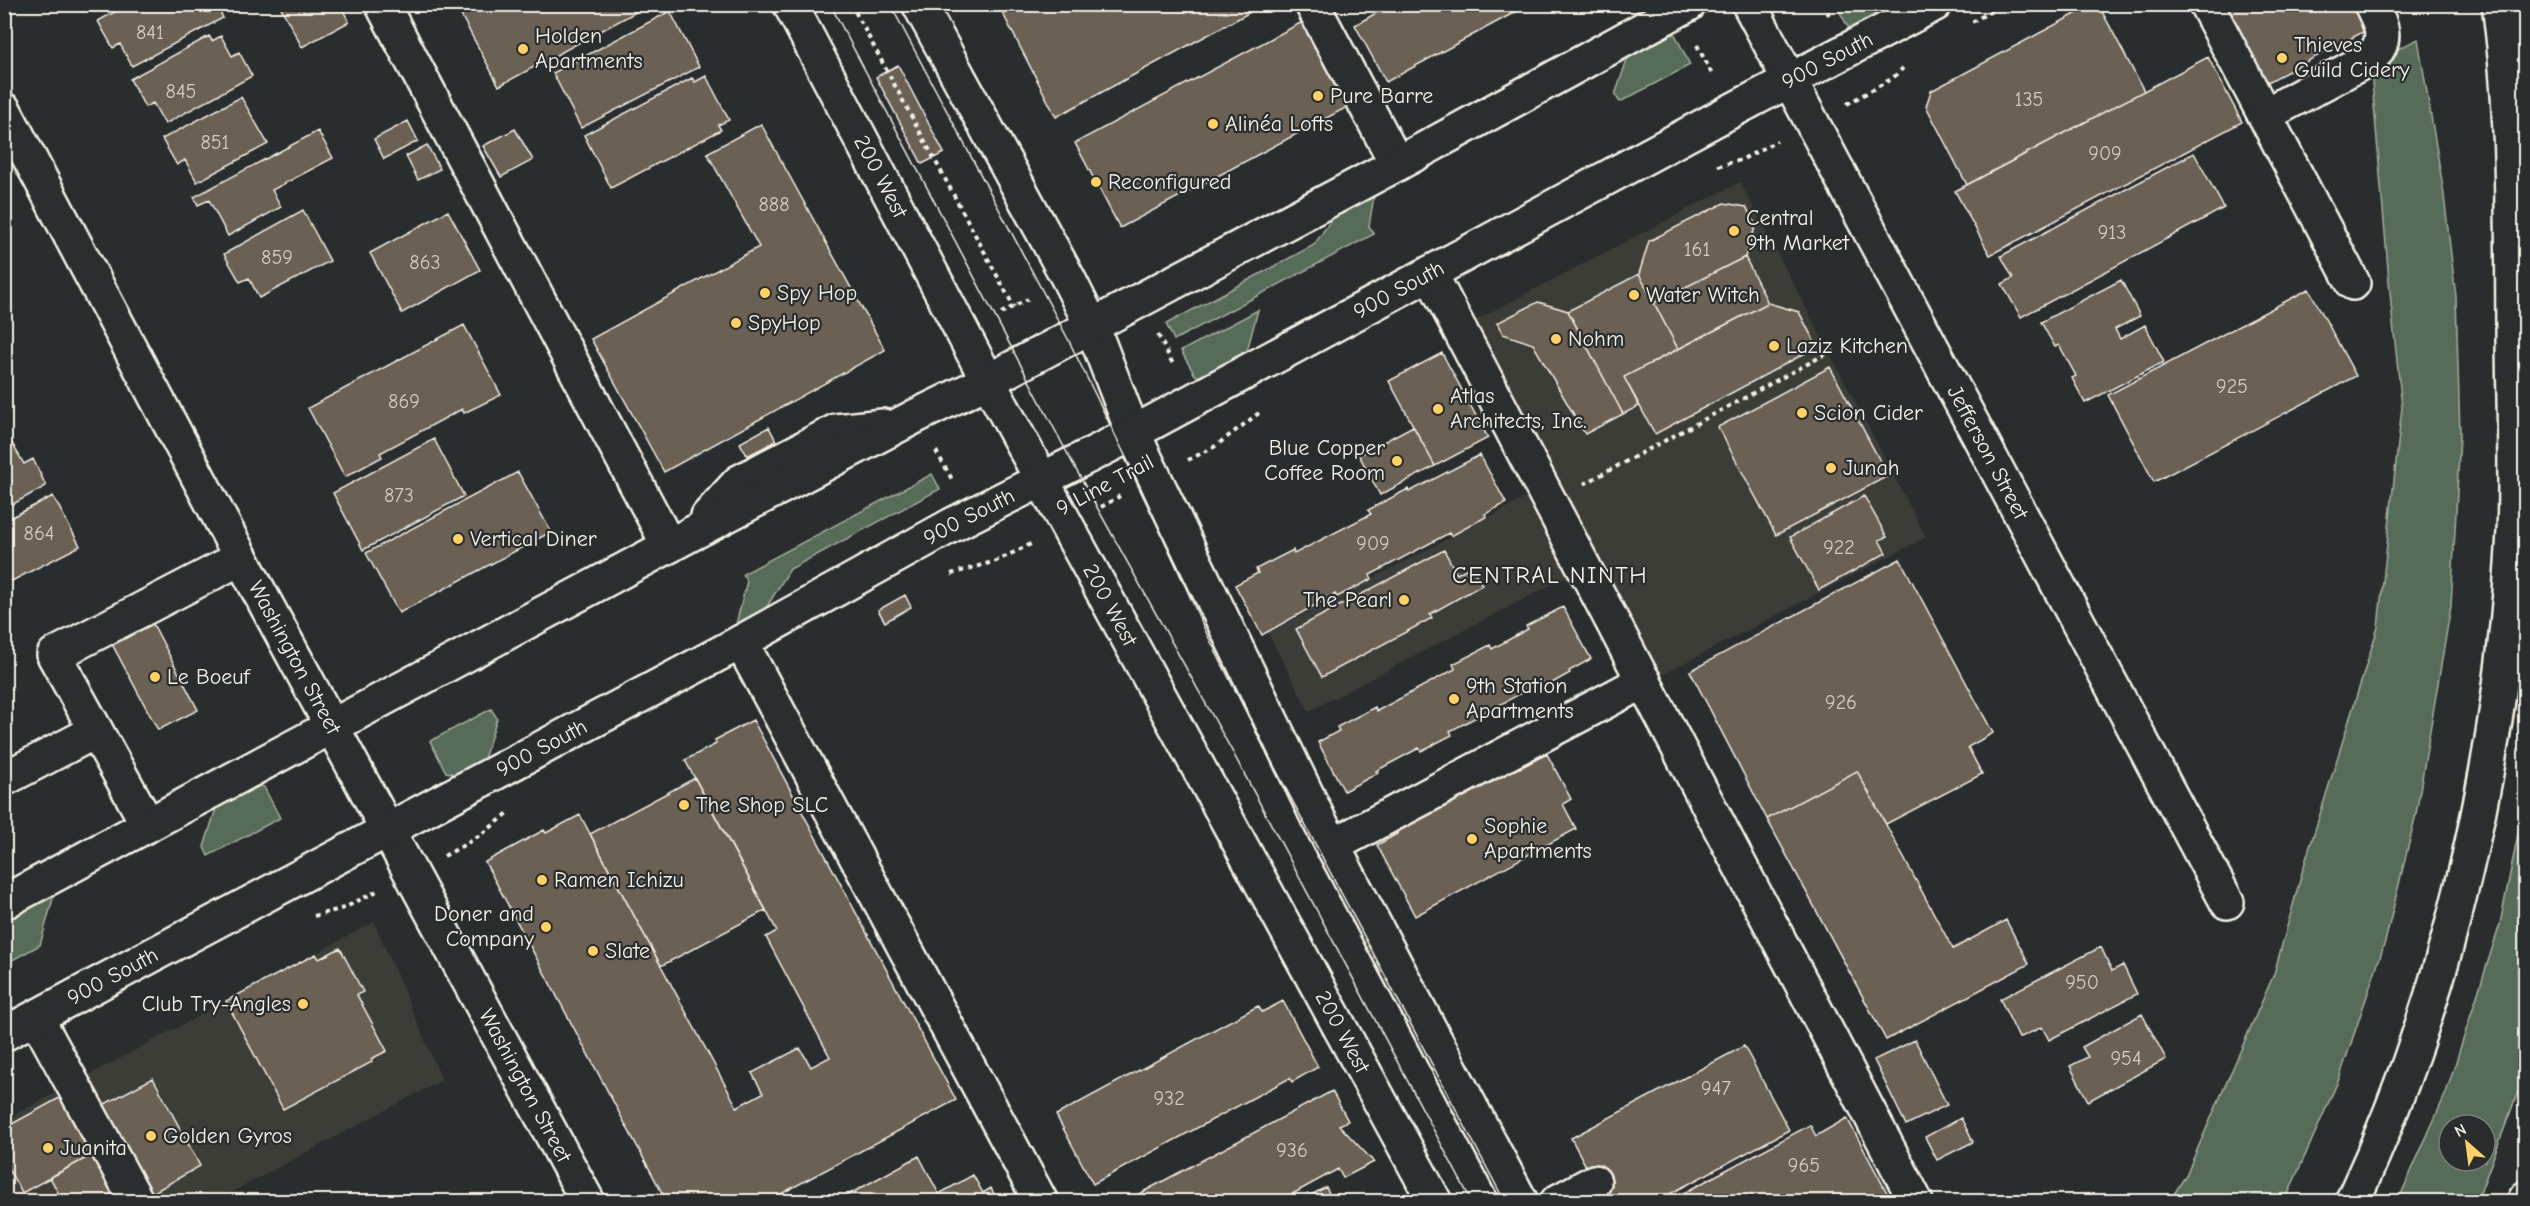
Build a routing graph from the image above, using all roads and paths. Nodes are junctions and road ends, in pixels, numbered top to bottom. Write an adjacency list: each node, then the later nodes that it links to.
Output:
1 (382, 4): 37 (main road)
2 (790, 4): 29 (main road, 200 West)
3 (851, 4): 23 (path)
4 (919, 4): 25 (main road)
5 (1312, 4): 19 (main road)
6 (1689, 4): 19 (main road)
7 (1749, 4): 16 (main road, Jefferson Street)
8 (1935, 4): 16 (main road, 900 South)
9 (2206, 4): 18 (main road)
10 (2371, 4): 18 (main road)
11 (2499, 4): 59 (main road)
12 (2521, 4): 13 (main road)
13 (2526, 13)
14 (1696, 43): 15 (path)
15 (1715, 80)
16 (1790, 81): 20 (main road, 900 South); 48 (main road, Jefferson Street)
17 (4, 110): 38 (main road, Washington Street)
18 (2265, 115): 21 (main road)
19 (1397, 164): 25 (main road)
20 (1430, 273): 30 (main road, 900 South); 35 (main road)
21 (2353, 284)
22 (1028, 299): 23 (path)
23 (1014, 307): 24 (path)
24 (1001, 313)
25 (1092, 326): 29 (main road); 30 (main road)
26 (1154, 328): 28 (path)
27 (1837, 348): 35 (path)
28 (1178, 375)
29 (988, 381): 33 (main road, 200 West); 37 (main road)
30 (1133, 433): 32 (main road); 33 (main road, 900 South)
31 (932, 444): 34 (path)
32 (1156, 477): 36 (path, 9 Line Trail); 46 (main road)
33 (1044, 480): 36 (main road, 200 West); 39 (main road, 900 South)
34 (953, 482)
35 (1550, 502): 40 (main road)
36 (1067, 525): 55 (main road, 200 West)
37 (680, 540): 41 (main road)
38 (241, 558): 41 (main road, Washington Street); 42 (main road)
39 (741, 642): 45 (main road, 900 South); 54 (main road)
40 (1644, 681): 46 (main road); 58 (main road)
41 (332, 727): 44 (main road); 45 (main road, Washington Street)
42 (96, 731): 43 (main road); 44 (main road)
43 (4, 779)
44 (148, 825): 47 (main road)
45 (388, 830): 49 (main road, 900 South); 53 (main road, Washington Street)
46 (1332, 846): 56 (main road)
47 (4, 902)
48 (2227, 902)
49 (36, 1017): 50 (main road, 900 South); 52 (main road)
50 (4, 1034)
51 (1594, 1182): 57 (main road)
52 (137, 1202)
53 (588, 1202)
54 (1041, 1202)
55 (1435, 1202)
56 (1521, 1202)
57 (1557, 1202)
58 (1916, 1202)
59 (2352, 1202)

